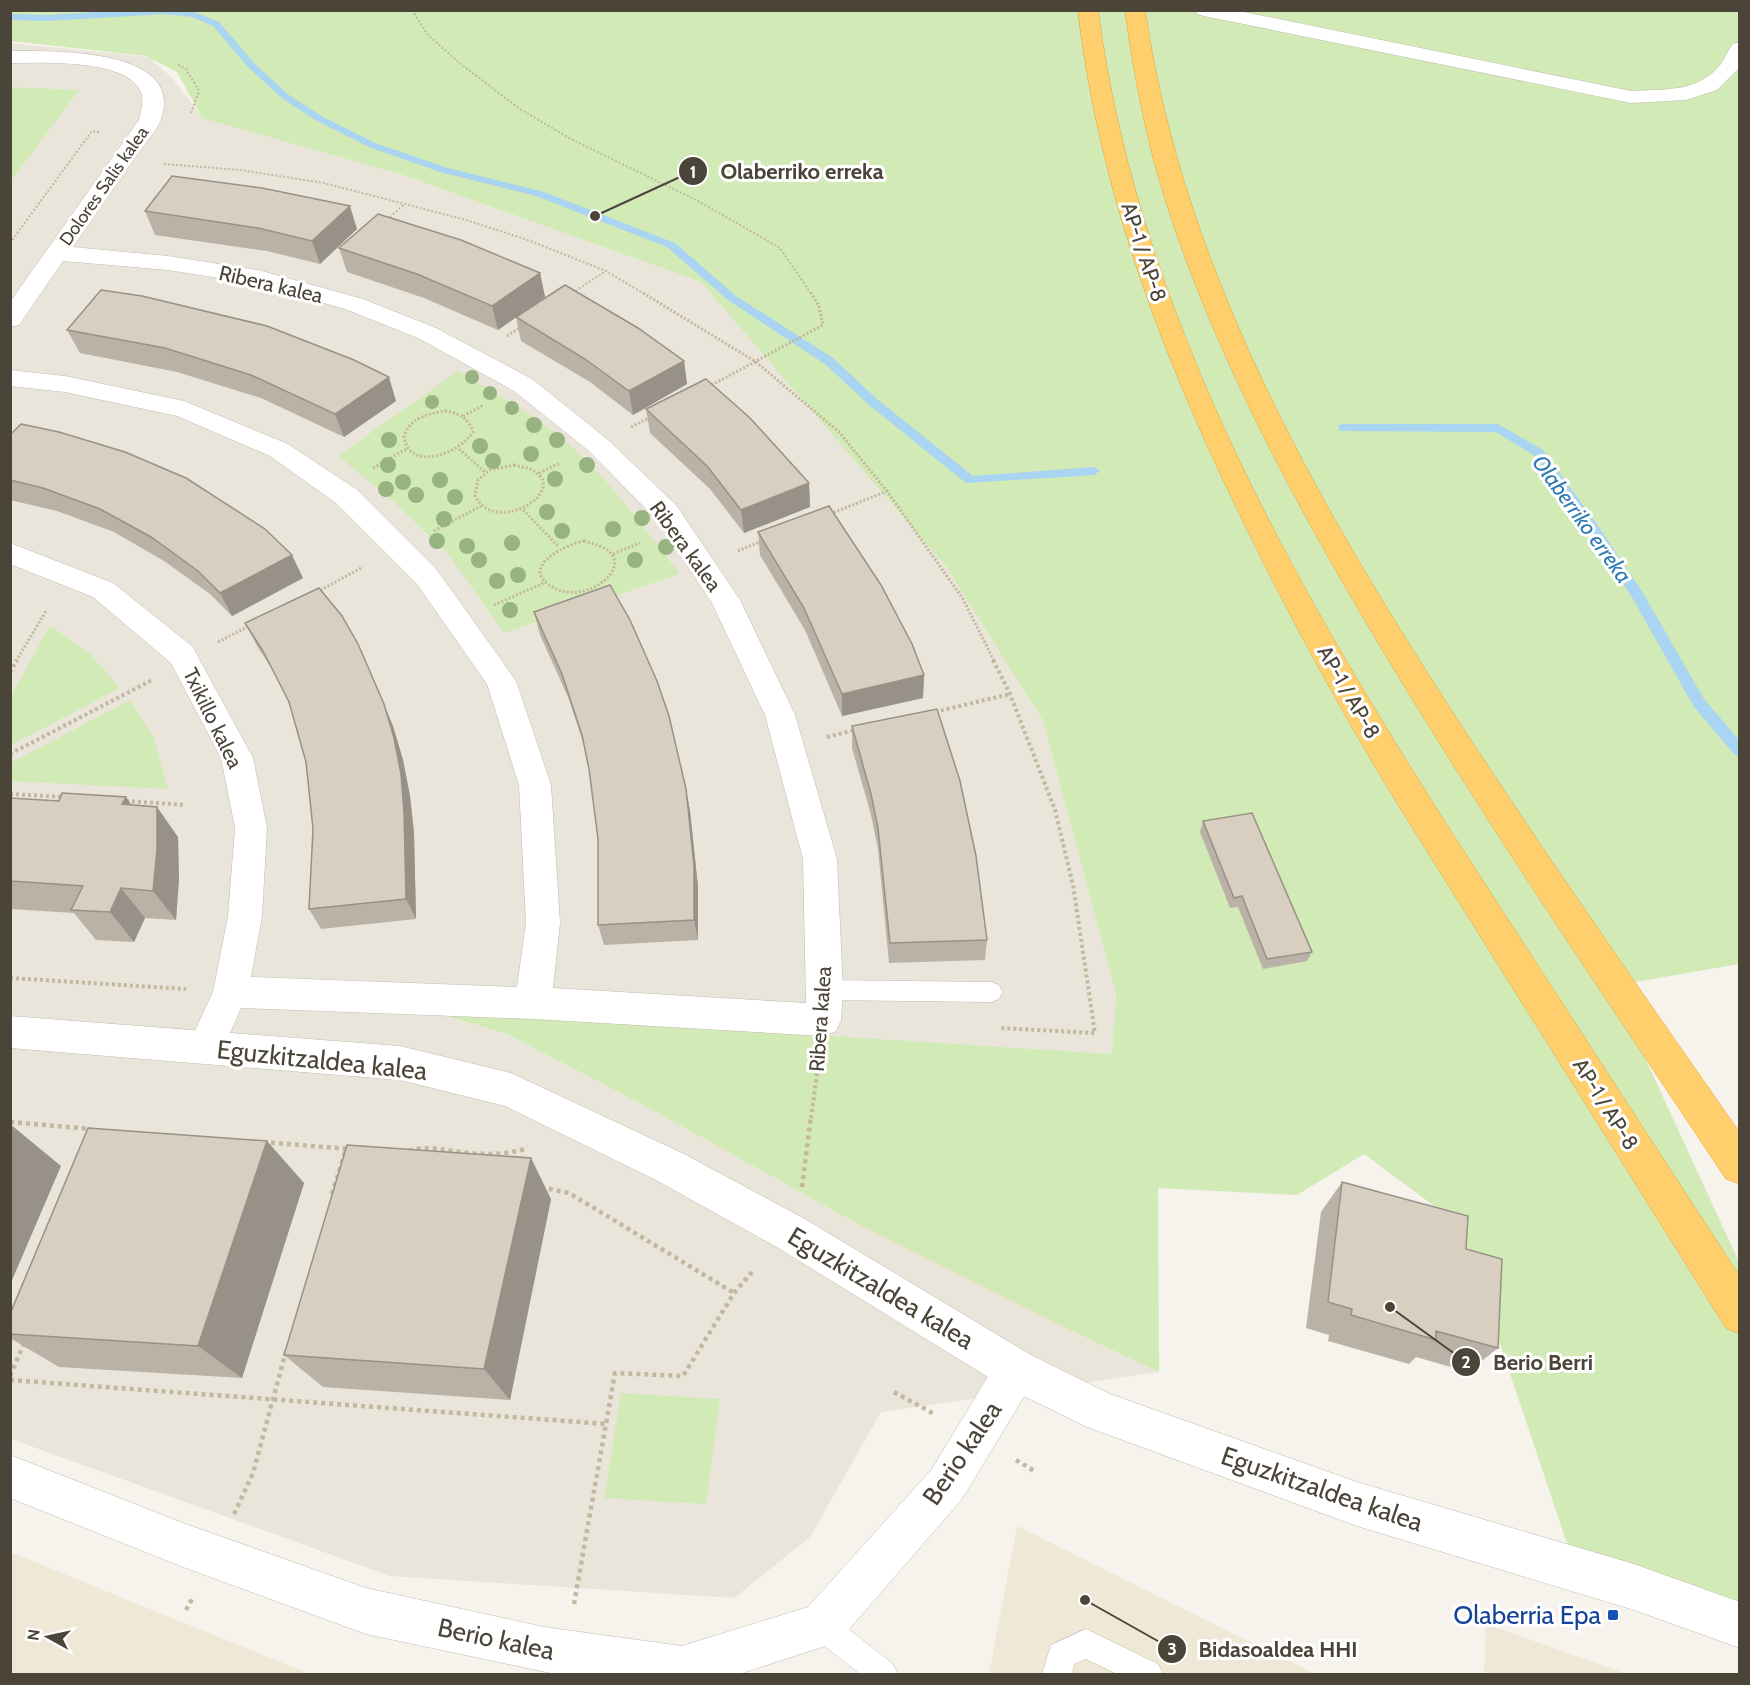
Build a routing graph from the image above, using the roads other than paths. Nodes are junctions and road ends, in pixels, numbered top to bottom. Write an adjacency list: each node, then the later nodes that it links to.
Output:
1 (1088, 10): 17 (highway, AP-1 / AP-8)
2 (1135, 10): 16 (highway)
3 (1204, 10): 4 (street)
4 (1740, 48)
5 (10, 57): 6 (street, Dolores Salis kalea)
6 (58, 253): 7 (street, Dolores Salis kalea); 13 (street, Ribera kalea)
7 (10, 320)
8 (10, 378): 12 (street)
9 (10, 552): 10 (street, Txikillo kalea)
10 (231, 992): 12 (street); 15 (street, Txikillo kalea)
11 (991, 992): 13 (lane)
12 (533, 1003): 13 (street)
13 (824, 1005)
14 (10, 1032): 15 (street, Eguzkitzaldea kalea)
15 (205, 1048): 18 (street, Eguzkitzaldea kalea)
16 (1740, 1166)
17 (1740, 1314)
18 (1016, 1370): 20 (street, Eguzkitzaldea kalea); 21 (street, Berio kalea)
19 (10, 1476): 21 (street, Berio kalea)
20 (1740, 1625)
21 (822, 1626): 22 (lane)
22 (884, 1674)
23 (1057, 1674): 24 (lane)
24 (1148, 1674)

